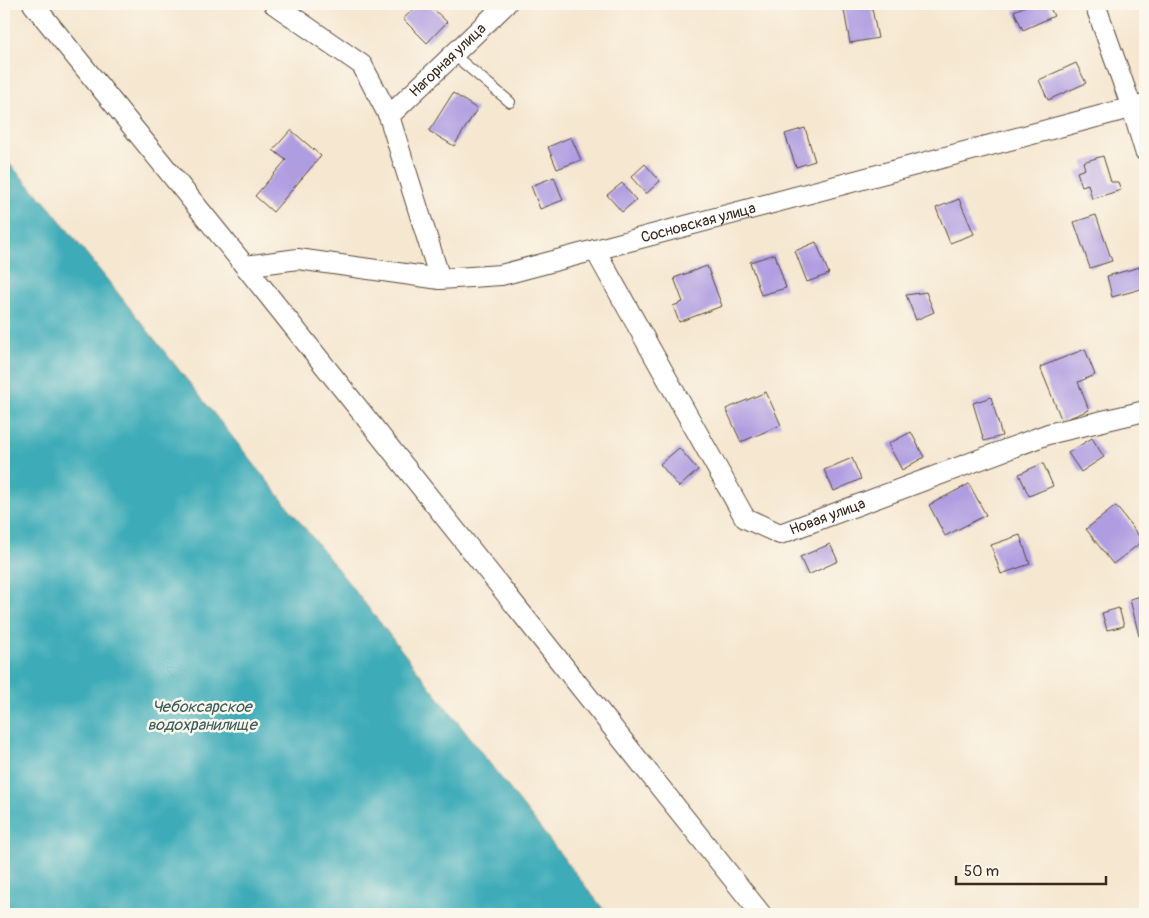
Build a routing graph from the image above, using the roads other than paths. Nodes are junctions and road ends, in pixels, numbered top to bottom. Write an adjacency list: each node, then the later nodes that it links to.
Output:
1 (33, 4): 11 (street)
2 (274, 4): 8 (street)
3 (506, 4): 5 (street, Нагорная улица)
4 (1095, 4): 7 (street)
5 (454, 55): 6 (lane); 8 (street, Нагорная улица)
6 (510, 102)
7 (1139, 106): 9 (street); 10 (street, Сосновская улица)
8 (389, 116): 12 (street)
9 (1145, 151)
10 (595, 250): 12 (street, Сосновская улица); 13 (street, Новая улица)
11 (245, 266): 12 (street, Сосновская улица); 14 (street)
12 (440, 279)
13 (1145, 411)
14 (761, 914)

